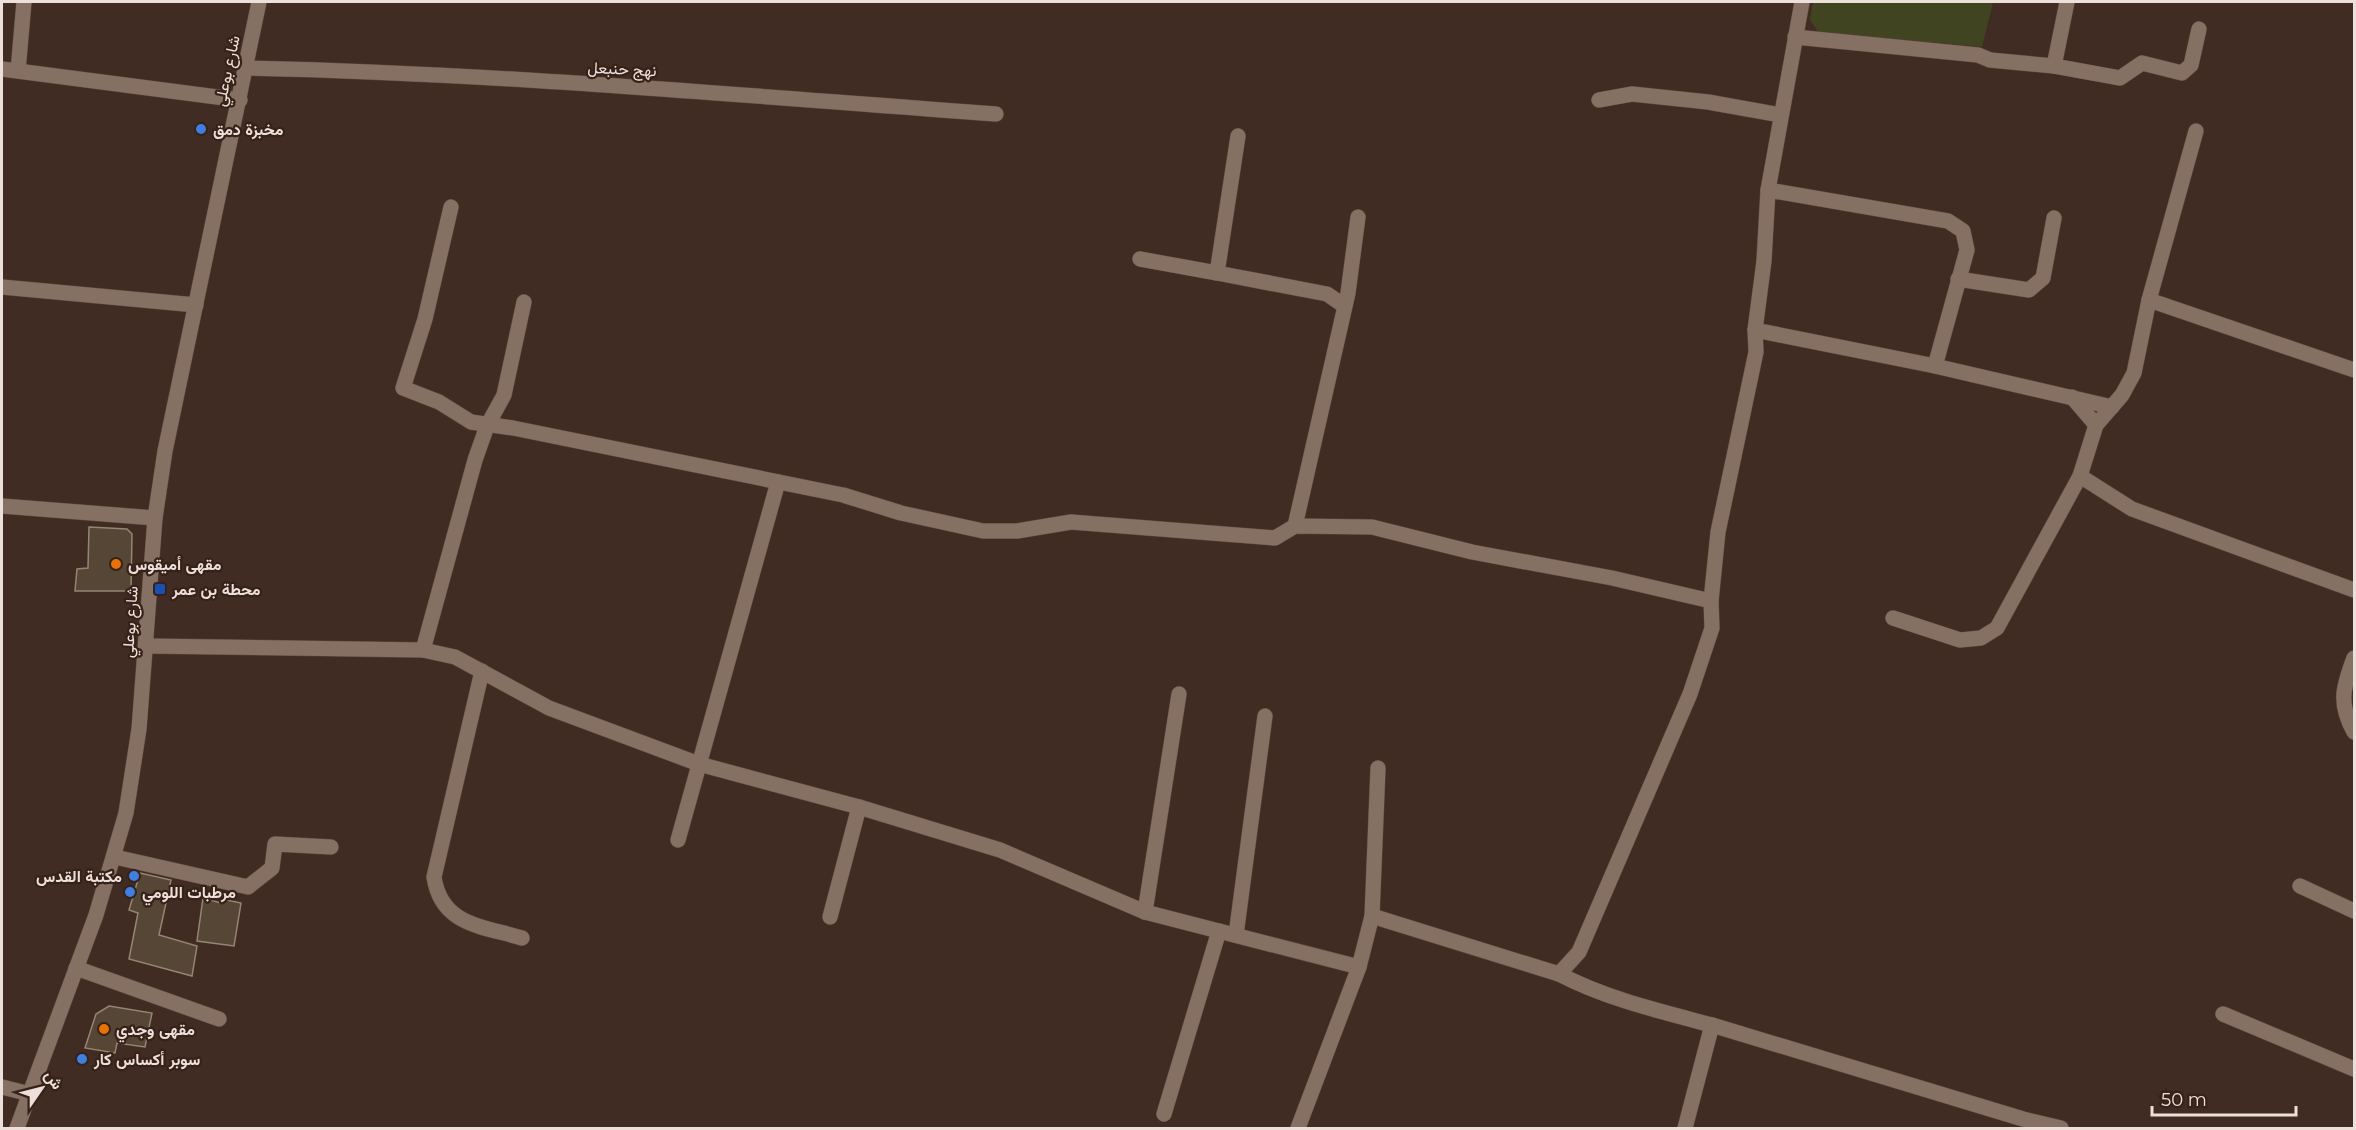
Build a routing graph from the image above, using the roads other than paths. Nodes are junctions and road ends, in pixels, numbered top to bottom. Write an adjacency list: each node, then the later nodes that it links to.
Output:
1 (24, 2): 10 (street)
2 (259, 2): 8 (street, شارع بوعلي)
3 (1802, 2): 6 (street)
4 (2067, 2): 7 (street)
5 (2199, 29): 7 (street)
6 (1795, 36): 7 (street); 14 (street)
7 (2054, 66)
8 (246, 68): 11 (street, شارع بوعلي); 13 (street, نهج حنبعل)
9 (2, 69): 10 (street)
10 (18, 71): 11 (street)
11 (240, 100): 28 (street, شارع بوعلي)
12 (1599, 100): 14 (street)
13 (996, 114)
14 (1781, 116): 17 (street)
15 (2196, 131): 25 (street)
16 (1238, 136): 22 (street)
17 (1768, 190): 23 (street); 29 (street)
18 (451, 207): 35 (street)
19 (1358, 217): 27 (street)
20 (2054, 218): 23 (street)
21 (1140, 260): 22 (street)
22 (1216, 273): 27 (street)
23 (1958, 279): 30 (street)
24 (2, 287): 28 (street)
25 (2149, 300): 31 (street); 33 (street)
26 (524, 302): 35 (street)
27 (1343, 304): 40 (street)
28 (196, 305): 39 (street, شارع بوعلي)
29 (1755, 330): 30 (street); 42 (street)
30 (1935, 366): 32 (street)
31 (2355, 370)
32 (2072, 397): 33 (street); 34 (street)
33 (2112, 407): 34 (street)
34 (2096, 425): 36 (street)
35 (487, 426): 37 (street); 45 (street)
36 (2079, 476): 41 (street); 43 (street)
37 (778, 482): 40 (street); 51 (street)
38 (2, 506): 39 (street)
39 (155, 518): 44 (street, شارع بوعلي)
40 (1295, 526): 42 (street)
41 (2355, 590)
42 (1711, 601): 67 (street)
43 (1893, 618)
44 (146, 646): 45 (street); 56 (street, شارع بوعلي)
45 (423, 650): 47 (street)
46 (2355, 658): 50 (street)
47 (482, 671): 51 (street); 64 (street)
48 (1179, 694): 59 (street)
49 (1265, 716): 63 (street)
50 (2355, 732)
51 (699, 764): 53 (street); 54 (street)
52 (1377, 768): 61 (street)
53 (859, 807): 59 (street); 60 (street)
54 (678, 840)
55 (331, 847): 56 (street)
56 (115, 857): 66 (street, شارع بوعلي)
57 (2300, 886): 58 (street)
58 (2355, 911)
59 (1145, 912): 62 (street)
60 (830, 916)
61 (1372, 916): 65 (street); 67 (street)
62 (1219, 931): 63 (street); 74 (street)
63 (1236, 935): 65 (street)
64 (522, 938)
65 (1359, 967): 77 (street)
66 (76, 968): 69 (street); 73 (street, شارع بوعلي)
67 (1559, 974): 70 (street)
68 (2223, 1014): 71 (street)
69 (219, 1019)
70 (1712, 1025): 75 (street); 78 (street)
71 (2355, 1069)
72 (2, 1087): 73 (street)
73 (30, 1094): 76 (street, شارع بوعلي)
74 (1164, 1114)
75 (2021, 1124): 79 (street)
76 (17, 1128)
77 (1298, 1128)
78 (1685, 1128)
79 (2061, 1128)

